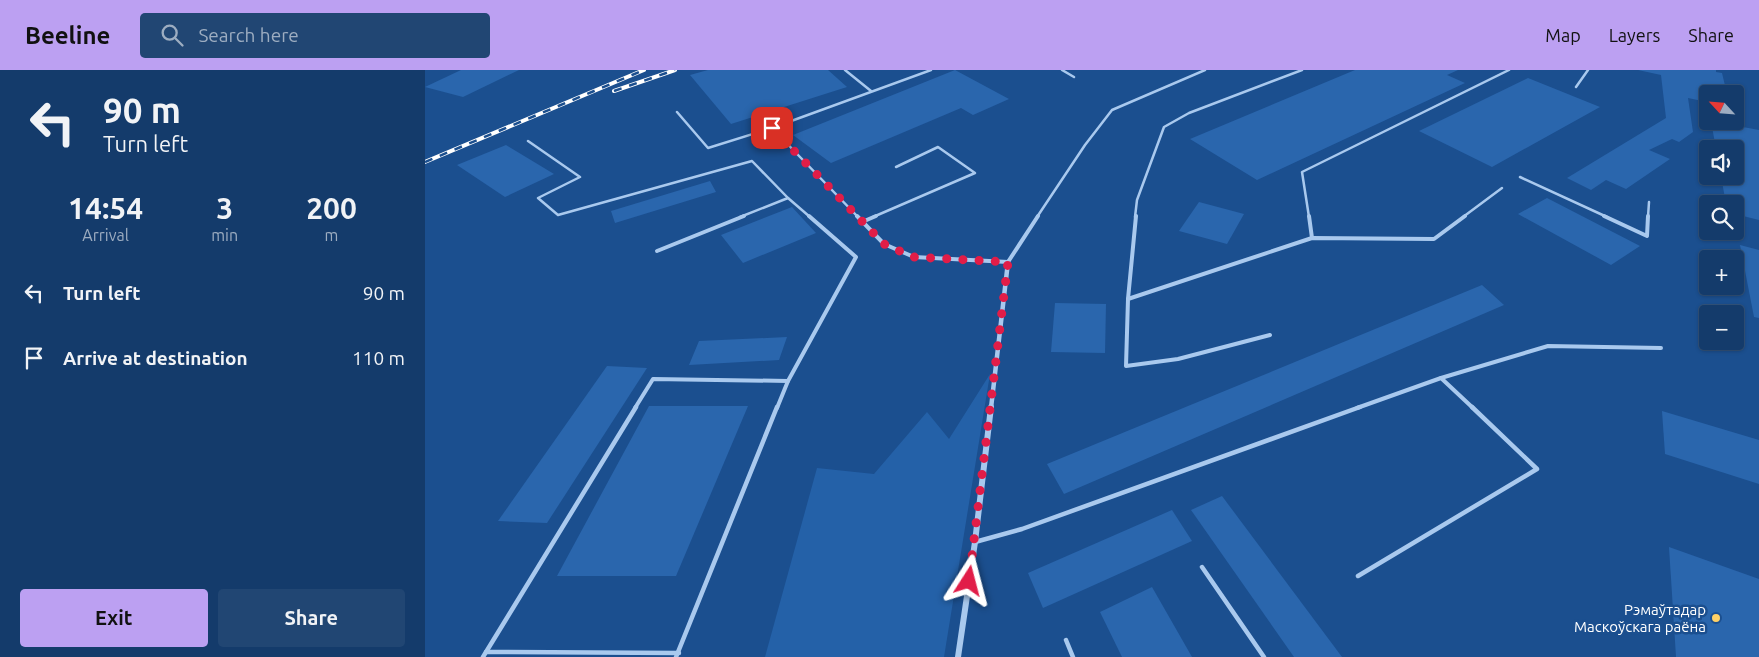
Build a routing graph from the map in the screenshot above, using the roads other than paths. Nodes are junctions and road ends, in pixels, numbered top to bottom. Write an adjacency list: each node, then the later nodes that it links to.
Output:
1 (845, 70): 10 (lane)
2 (931, 70): 10 (lane)
3 (1062, 70): 8 (lane)
4 (1205, 70): 22 (lane)
5 (1302, 70): 23 (lane)
6 (1509, 70): 20 (lane)
7 (1588, 70): 9 (lane)
8 (1074, 77)
9 (1576, 87)
10 (871, 91): 12 (lane)
11 (677, 112): 12 (lane)
12 (772, 128): 19 (lane)
13 (528, 141): 17 (lane)
14 (896, 167): 19 (lane)
15 (1520, 177): 18 (lane)
16 (1502, 188): 20 (lane)
17 (788, 198): 21 (lane); 27 (lane)
18 (1649, 202)
19 (863, 222): 22 (lane)
20 (1312, 238): 23 (lane)
21 (657, 252)
22 (1008, 262): 28 (street)
23 (1128, 299): 24 (lane)
24 (1270, 335)
25 (1661, 348): 26 (lane)
26 (1441, 378): 28 (lane); 30 (lane)
27 (787, 381): 32 (lane); 33 (lane)
28 (975, 542): 34 (street)
29 (1202, 567): 36 (lane)
30 (1358, 576)
31 (1066, 640): 35 (lane)
32 (484, 655): 33 (lane)
33 (678, 655)
34 (958, 657)
35 (1073, 657)
36 (1264, 657)

